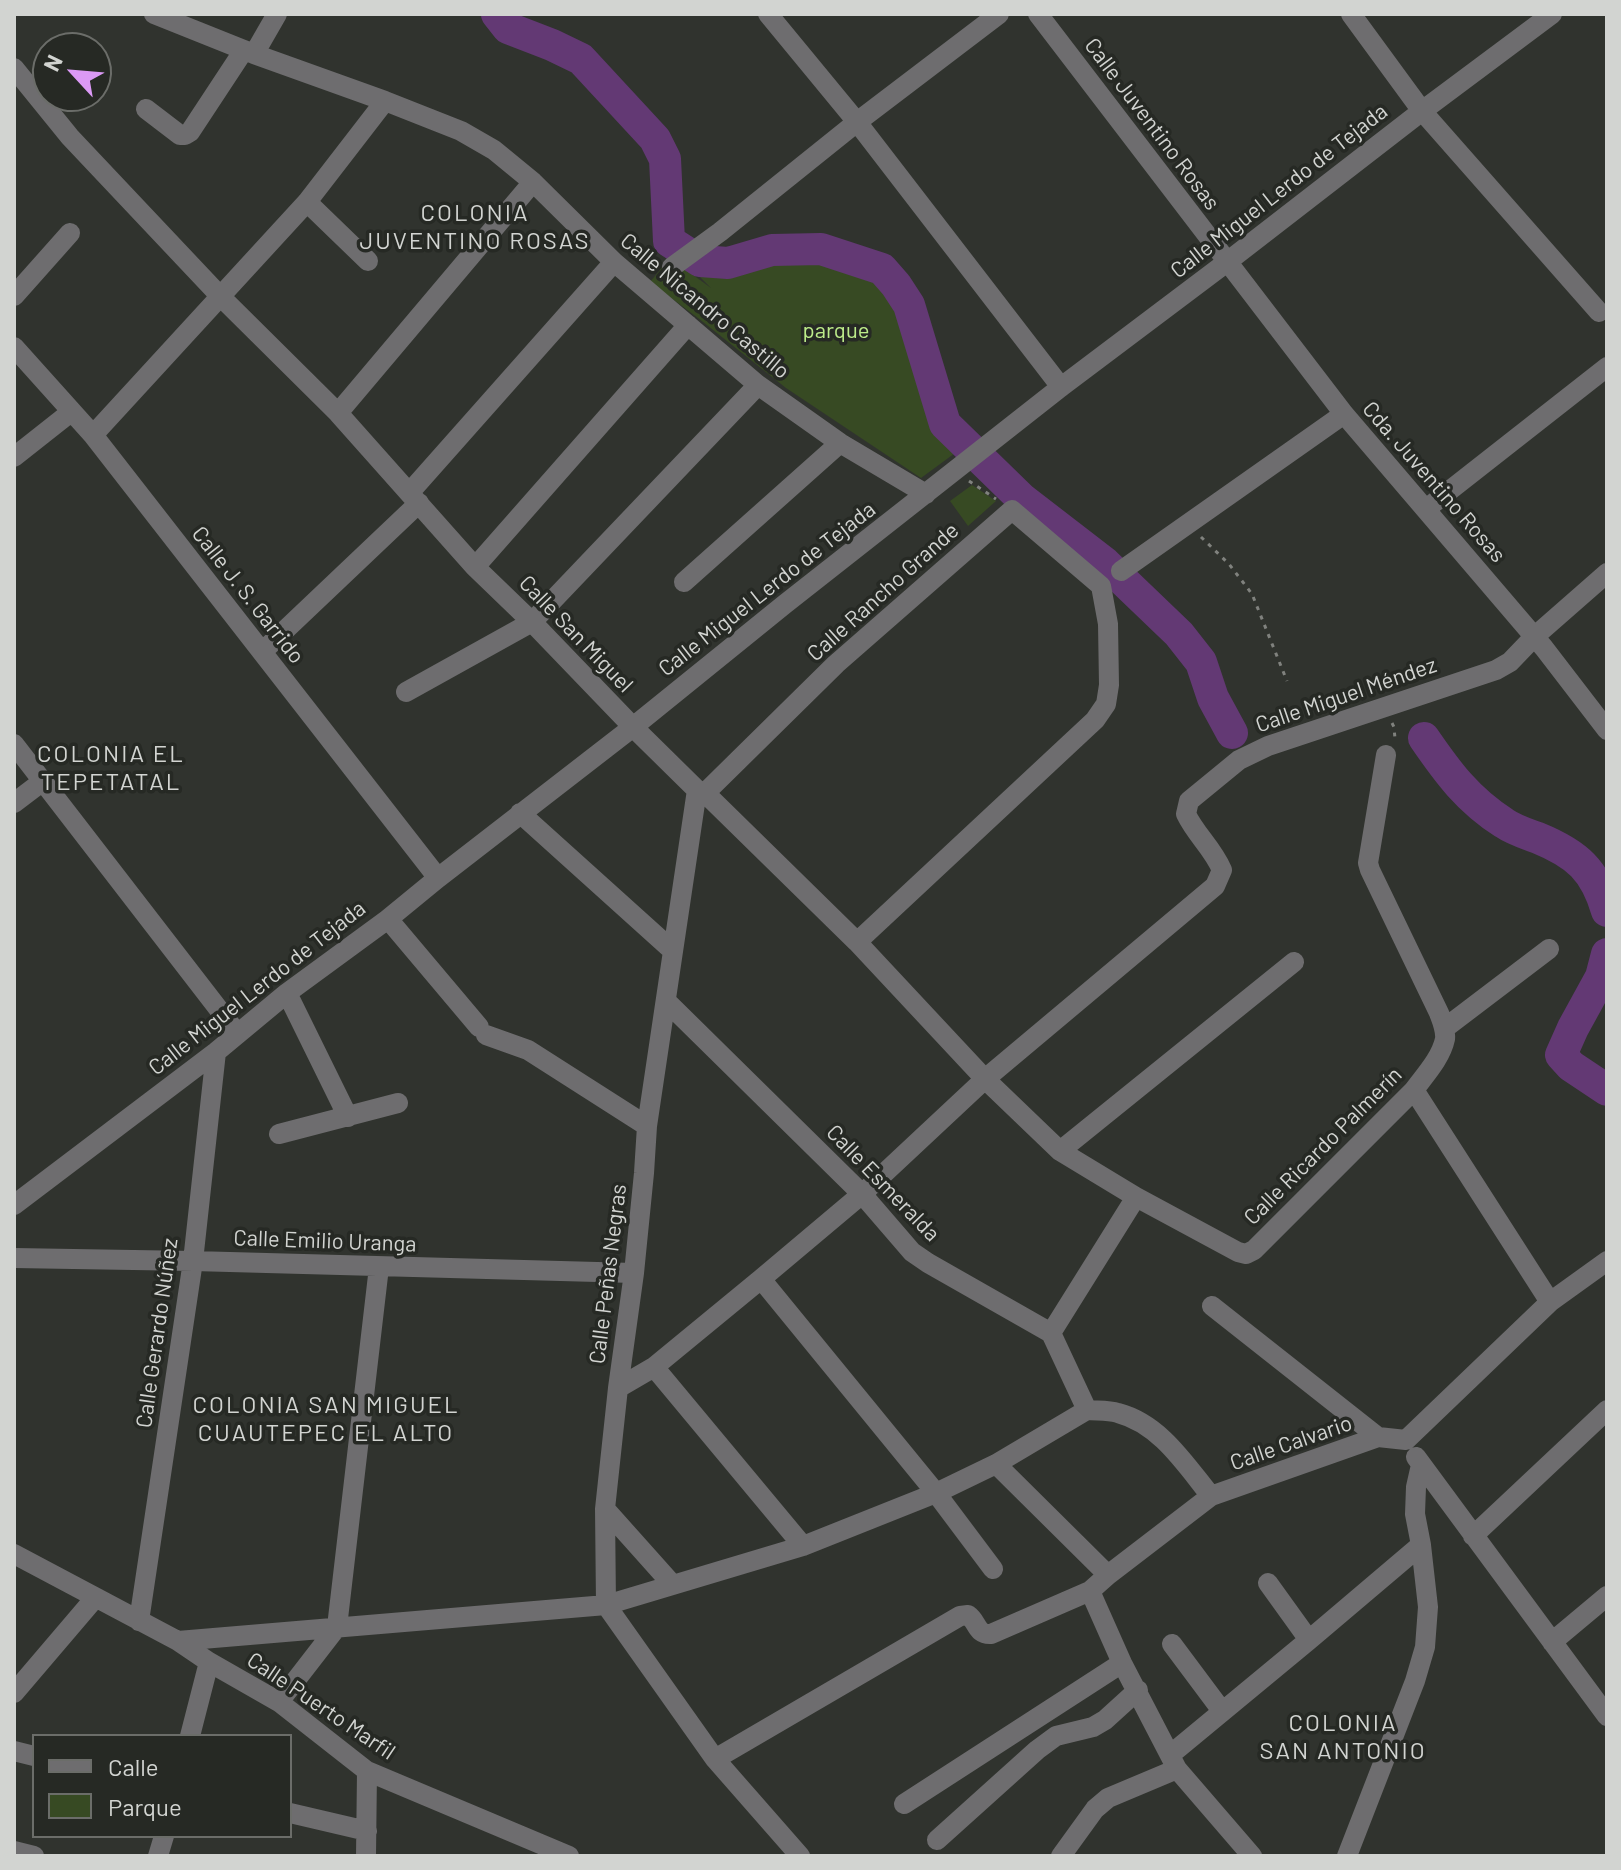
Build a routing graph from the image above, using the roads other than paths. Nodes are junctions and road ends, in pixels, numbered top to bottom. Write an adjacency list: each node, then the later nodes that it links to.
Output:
1 (154, 14): 8 (street, Calle Nicandro Castillo)
2 (277, 14): 8 (street)
3 (768, 14): 13 (street)
4 (999, 14): 13 (street)
5 (1038, 14): 20 (street, Calle Juventino Rosas)
6 (1351, 14): 12 (street)
7 (1552, 14): 12 (street, Calle Miguel Lerdo de Tejada)
8 (249, 52): 10 (street, Calle Nicandro Castillo); 11 (street)
9 (14, 68): 22 (street, Calle San Miguel)
10 (385, 101): 14 (street, Calle Nicandro Castillo); 15 (street)
11 (146, 109)
12 (1422, 111): 20 (street, Calle Miguel Lerdo de Tejada); 23 (street)
13 (857, 122): 17 (street); 28 (street)
14 (533, 182): 19 (street, Calle Nicandro Castillo); 30 (street)
15 (307, 202): 18 (street); 22 (street)
16 (70, 233): 21 (street)
17 (687, 257)
18 (368, 261)
19 (614, 262): 24 (street, Calle Nicandro Castillo); 36 (street)
20 (1227, 262): 28 (street, Calle Miguel Lerdo de Tejada); 31 (street, Cda. Juventino Rosas)
21 (14, 296)
22 (221, 297): 30 (street, Calle San Miguel); 32 (street)
23 (1599, 312)
24 (688, 325): 27 (street, Calle Nicandro Castillo); 38 (street)
25 (14, 347): 29 (street, Calle J. S. Garrido)
26 (1607, 367): 37 (street)
27 (758, 385): 33 (street, Calle Nicandro Castillo); 42 (street)
28 (1061, 387): 35 (street, Calle Miguel Lerdo de Tejada)
29 (71, 412): 32 (street, Calle J. S. Garrido); 34 (street)
30 (338, 413): 36 (street, Calle San Miguel)
31 (1344, 414): 37 (street, Cda. Juventino Rosas); 39 (street)
32 (93, 435): 44 (street, Calle J. S. Garrido)
33 (840, 443): 35 (street, Calle Nicandro Castillo); 41 (street)
34 (15, 456)
35 (932, 489): 46 (street, Calle Miguel Lerdo de Tejada)
36 (414, 498): 38 (street, Calle San Miguel); 44 (street)
37 (1426, 509): 43 (street, Cda. Juventino Rosas)
38 (475, 567): 42 (street, Calle San Miguel)
39 (1121, 571)
40 (1607, 573): 43 (street, Calle Miguel Méndez)
41 (684, 582)
42 (532, 622): 45 (street); 46 (street, Calle San Miguel)
43 (1534, 637): 47 (street, Cda. Juventino Rosas); 65 (street, Calle Miguel Méndez)
44 (262, 652): 54 (street, Calle J. S. Garrido)
45 (406, 692)
46 (633, 727): 51 (street, Calle San Miguel); 53 (street, Calle Miguel Lerdo de Tejada)
47 (1607, 730)
48 (14, 744): 50 (street)
49 (1386, 755): 62 (street)
50 (43, 781): 52 (street); 63 (street)
51 (701, 791): 56 (street, Calle San Miguel); 56 (street, Calle Rancho Grande); 58 (street, Calle Peñas Negras)
52 (14, 803)
53 (520, 813): 54 (street, Calle Miguel Lerdo de Tejada); 58 (street)
54 (438, 878): 55 (street, Calle Miguel Lerdo de Tejada)
55 (388, 919): 60 (street, Calle Miguel Lerdo de Tejada); 69 (street)
56 (857, 942): 65 (street, Calle San Miguel)
57 (1549, 949): 62 (street)
58 (672, 950): 61 (street, Calle Peñas Negras)
59 (1294, 962): 71 (street)
60 (287, 993): 63 (street, Calle Miguel Lerdo de Tejada); 68 (street)
61 (666, 1001): 69 (street, Calle Peñas Negras); 72 (street, Calle Esmeralda)
62 (1445, 1028): 66 (street, Calle Ricardo Palmerín)
63 (237, 1033): 64 (street, Calle Miguel Lerdo de Tejada)
64 (216, 1052): 74 (street, Calle Miguel Lerdo de Tejada); 77 (street, Calle Gerardo Núñez)
65 (985, 1079): 71 (street, Calle San Miguel); 72 (street)
66 (1414, 1090): 75 (street, Calle Ricardo Palmerín); 82 (street)
67 (398, 1103): 68 (street)
68 (348, 1117): 70 (street)
69 (647, 1126): 80 (street, Calle Peñas Negras)
70 (279, 1134)
71 (1060, 1151): 73 (street, Calle San Miguel)
72 (862, 1194): 81 (street); 84 (street, Calle Esmeralda)
73 (1136, 1197): 75 (street, Calle San Miguel); 84 (street)
74 (14, 1205)
75 (1246, 1254)
76 (14, 1258): 77 (street, Calle Emilio Uranga)
77 (193, 1261): 79 (street, Calle Emilio Uranga); 107 (street, Calle Gerardo Núñez)
78 (1607, 1261): 82 (street)
79 (379, 1267): 80 (street, Calle Emilio Uranga); 108 (street)
80 (634, 1273): 86 (street, Calle Peñas Negras)
81 (761, 1279): 85 (street); 93 (street)
82 (1550, 1302): 90 (street)
83 (1212, 1306): 89 (street)
84 (1051, 1333): 87 (street)
85 (654, 1367): 86 (street); 98 (street)
86 (618, 1388): 95 (street, Calle Peñas Negras)
87 (1087, 1410): 91 (street); 94 (street)
88 (1607, 1410): 96 (street)
89 (1378, 1437): 90 (street, Calle Calvario); 94 (street, Calle Calvario)
90 (1406, 1440): 92 (street)
91 (996, 1464): 93 (street); 101 (street)
92 (1421, 1465): 96 (street); 97 (street)
93 (936, 1493): 98 (street); 100 (street)
94 (1211, 1496): 101 (street, Calle Calvario)
95 (605, 1509): 103 (street); 106 (street, Calle Peñas Negras)
96 (1473, 1536): 111 (street)
97 (1421, 1545): 109 (street); 135 (street)
98 (803, 1546): 103 (street)
99 (14, 1554): 105 (street, Calle Puerto Marfil)
100 (993, 1569)
101 (1098, 1583): 114 (street); 121 (street, Calle Calvario)
102 (1268, 1583): 109 (street)
103 (672, 1584): 106 (street)
104 (1607, 1596): 111 (street)
105 (95, 1598): 107 (street, Calle Puerto Marfil); 116 (street)
106 (606, 1605): 108 (street); 121 (street)
107 (139, 1621): 110 (street, Calle Puerto Marfil)
108 (337, 1627): 110 (street); 117 (street)
109 (1309, 1640): 118 (street)
110 (178, 1641): 113 (street, Calle Puerto Marfil)
111 (1552, 1642): 119 (street)
112 (1172, 1644): 118 (street)
113 (209, 1662): 117 (street, Calle Puerto Marfil); 120 (street)
114 (1122, 1663): 115 (street); 124 (street)
115 (1138, 1690): 122 (street); 127 (street)
116 (14, 1693)
117 (279, 1702): 123 (street, Calle Puerto Marfil)
118 (1222, 1711): 122 (street)
119 (1607, 1716)
120 (191, 1734)
121 (715, 1759): 132 (street)
122 (1174, 1762): 133 (street); 134 (street)
123 (367, 1771): 126 (street); 131 (street, Calle Puerto Marfil)
124 (904, 1804)
125 (292, 1813): 126 (street)
126 (367, 1831): 130 (street)
127 (937, 1840)
128 (14, 1851): 129 (street)
129 (34, 1856)
130 (366, 1856)
131 (569, 1856)
132 (800, 1856)
133 (1061, 1856)
134 (1252, 1856)
135 (1347, 1856)

